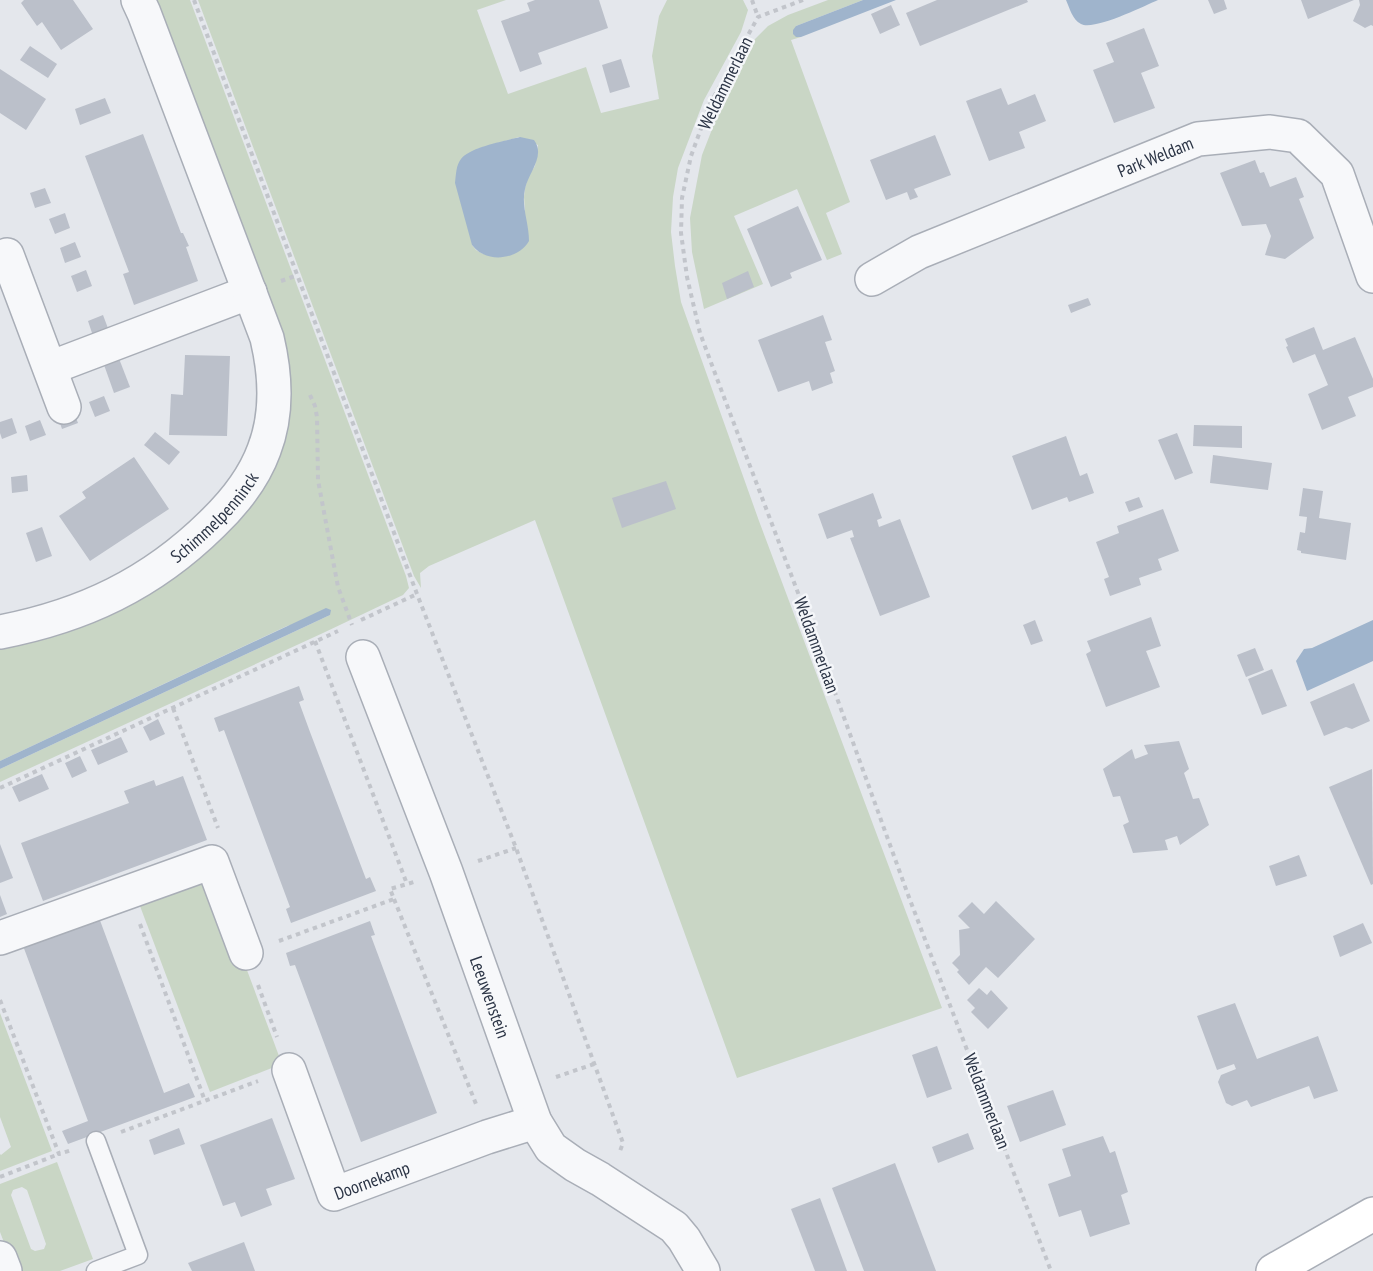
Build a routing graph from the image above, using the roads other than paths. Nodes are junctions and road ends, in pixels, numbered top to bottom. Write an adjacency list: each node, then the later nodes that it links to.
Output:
1 (138, 0): 5 (street, Schimmelpenninck)
2 (7, 255): 6 (street)
3 (1373, 276): 4 (street, Park Weldam)
4 (872, 279)
5 (250, 292): 6 (street); 8 (street, Schimmelpenninck)
6 (50, 368): 7 (street)
7 (64, 407)
8 (0, 632)
9 (363, 657): 13 (street, Leeuwenstein)
10 (0, 938): 11 (street)
11 (246, 953)
12 (289, 1070): 13 (street, Doornekamp)
13 (535, 1122): 20 (street, Leeuwenstein)
14 (96, 1141): 19 (lane)
15 (1373, 1214): 17 (street)
16 (0, 1258): 18 (street)
17 (1276, 1270)
18 (5, 1271)
19 (96, 1271)
20 (703, 1271)

